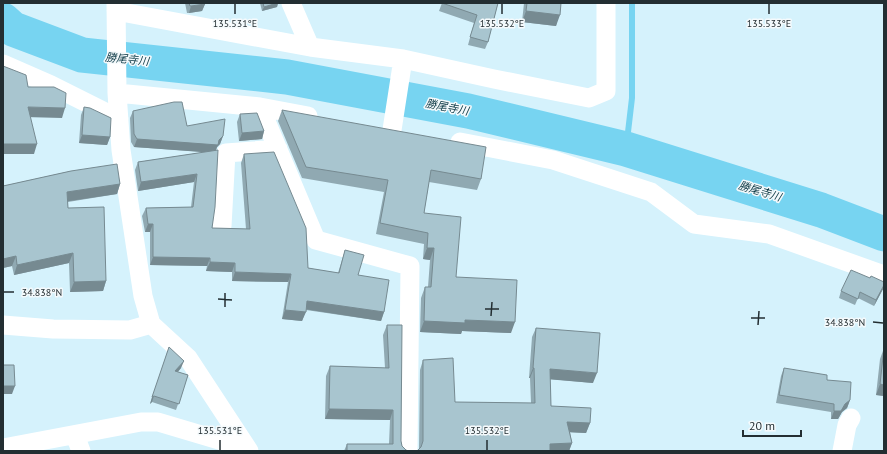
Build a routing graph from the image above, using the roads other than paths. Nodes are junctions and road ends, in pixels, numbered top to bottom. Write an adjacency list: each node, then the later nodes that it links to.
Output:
1 (291, 3): 4 (street)
2 (606, 3): 5 (street)
3 (116, 7): 4 (street); 7 (street)
4 (310, 47): 5 (street)
5 (404, 59): 11 (street)
6 (3, 64): 10 (street)
7 (117, 93): 8 (street); 10 (street)
8 (260, 107): 9 (street); 13 (street)
9 (322, 118)
10 (119, 119): 16 (street)
11 (392, 130)
12 (446, 140): 15 (street)
13 (278, 149): 14 (street); 23 (street)
14 (222, 226)
15 (884, 275)
16 (151, 324): 17 (street); 22 (street)
17 (3, 325)
18 (851, 418): 24 (street)
19 (78, 443): 20 (street); 21 (street)
20 (3, 448)
21 (242, 451)
22 (249, 451)
23 (408, 451)
24 (842, 451)

